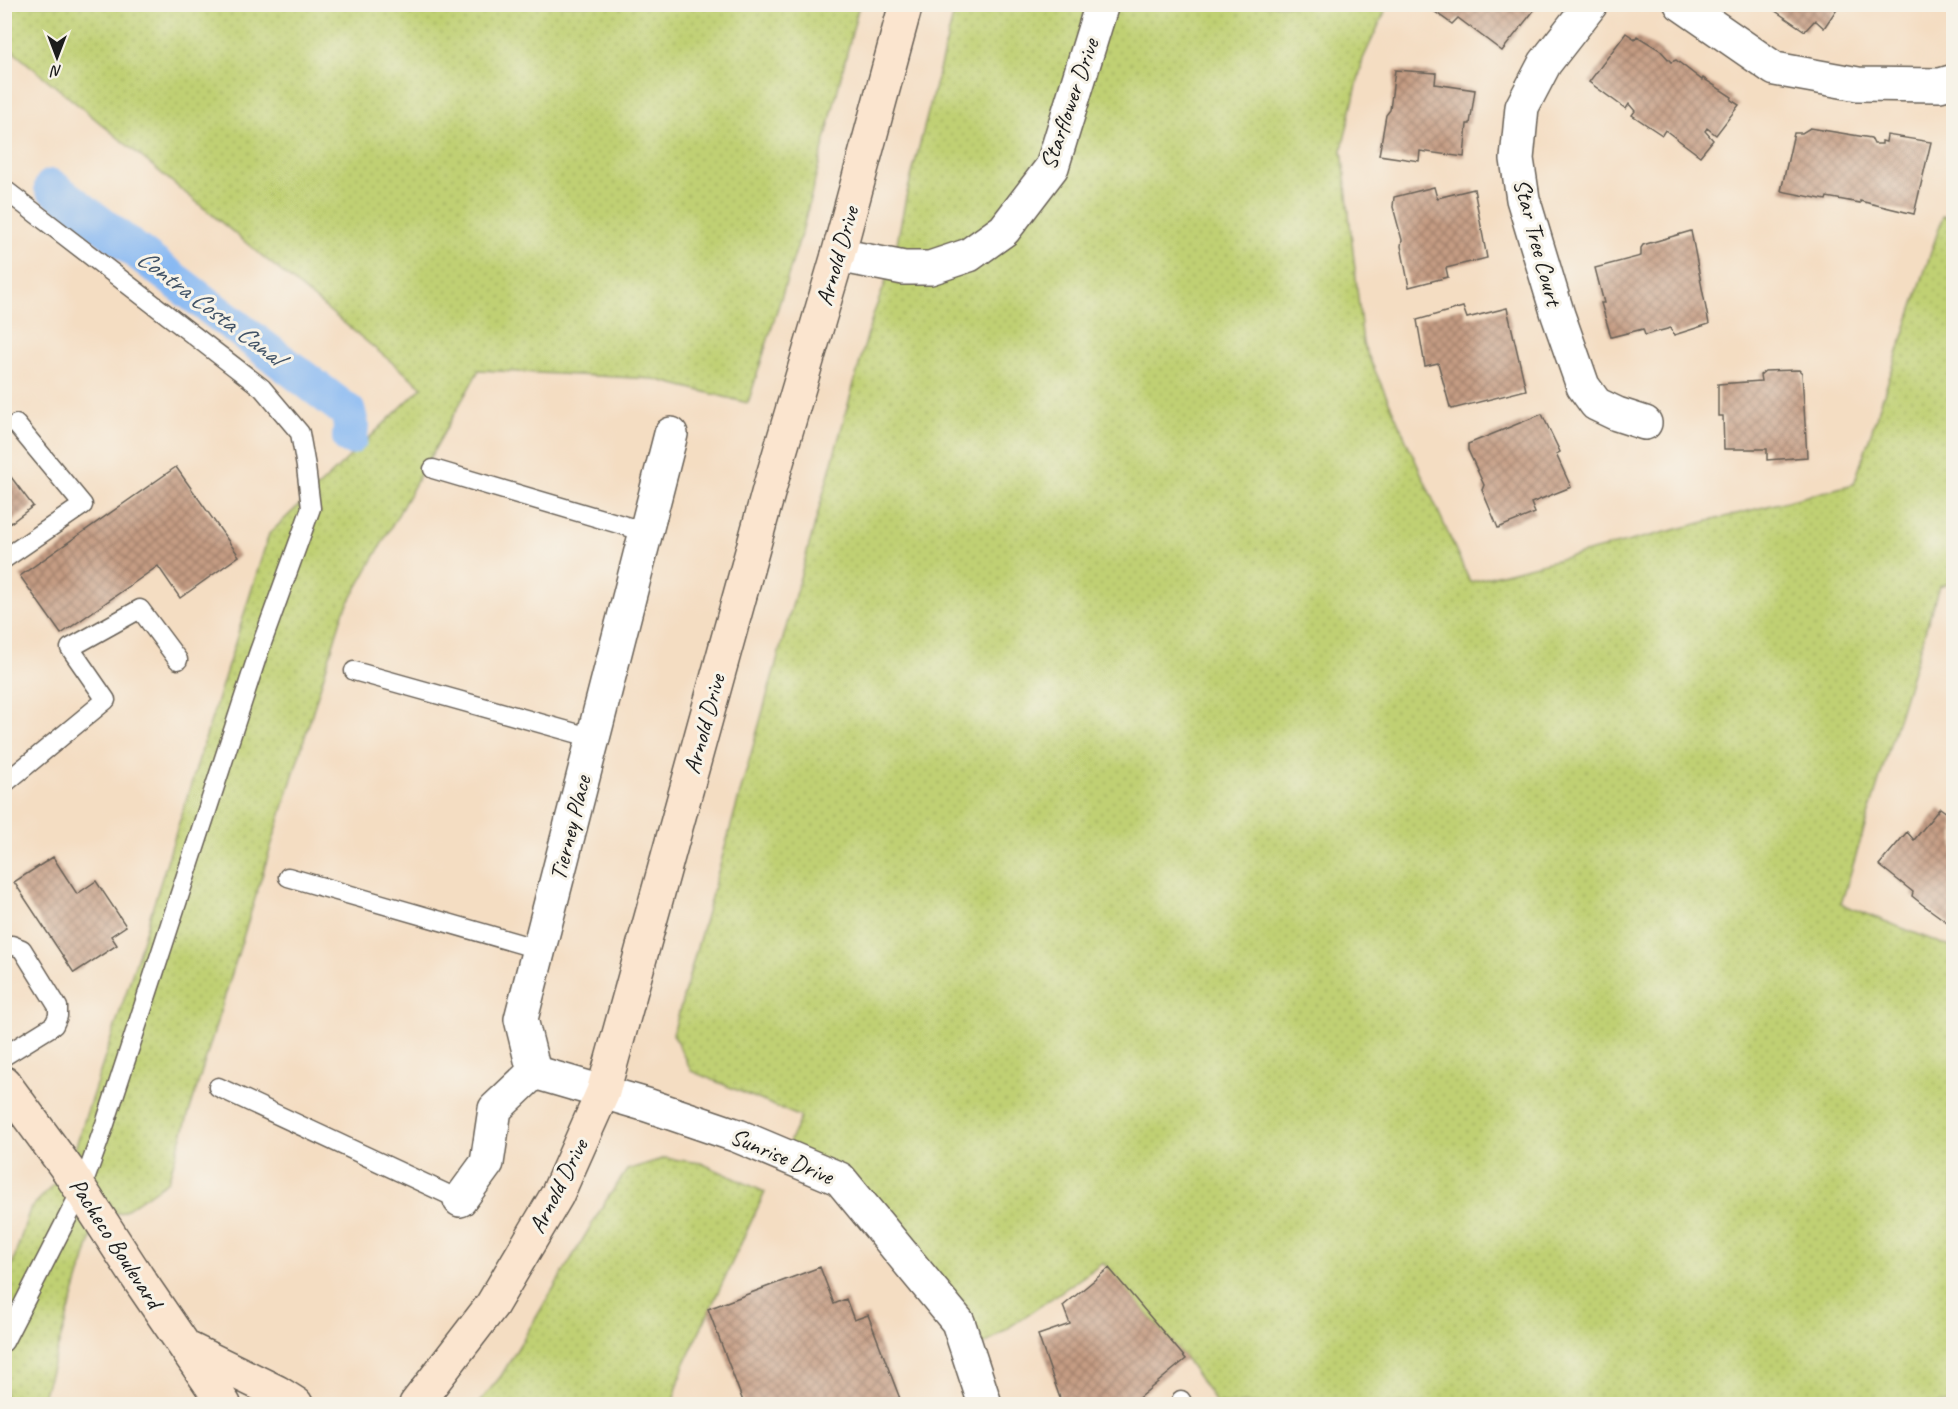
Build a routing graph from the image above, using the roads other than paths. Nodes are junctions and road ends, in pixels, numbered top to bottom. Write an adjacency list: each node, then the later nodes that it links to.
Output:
1 (906, 4): 7 (street, Arnold Drive)
2 (1102, 4): 7 (street, Starflower Drive)
3 (1591, 4): 8 (street, Star Tree Court)
4 (1681, 4): 5 (street)
5 (1953, 81)
6 (4, 189): 26 (lane)
7 (838, 255): 25 (street, Arnold Drive)
8 (1645, 423)
9 (16, 424): 13 (lane)
10 (671, 434): 12 (street, Tierney Place)
11 (433, 469): 12 (lane)
12 (646, 532): 16 (street, Tierney Place)
13 (4, 559)
14 (178, 660): 17 (lane)
15 (354, 671): 16 (lane)
16 (593, 738): 20 (street, Tierney Place)
17 (4, 784)
18 (288, 877): 20 (lane)
19 (4, 945): 21 (lane)
20 (538, 950): 22 (street, Tierney Place)
21 (4, 1056)
22 (534, 1072): 25 (street, Sunrise Drive); 27 (street)
23 (4, 1083): 26 (street, Pacheco Boulevard)
24 (218, 1087): 27 (lane)
25 (603, 1092): 32 (street, Arnold Drive); 33 (street, Sunrise Drive)
26 (81, 1191): 28 (lane); 29 (street, Pacheco Boulevard)
27 (460, 1200)
28 (4, 1342)
29 (185, 1348): 30 (street, Pacheco Boulevard); 31 (street)
30 (224, 1404)
31 (296, 1404)
32 (416, 1404)
33 (985, 1404)

